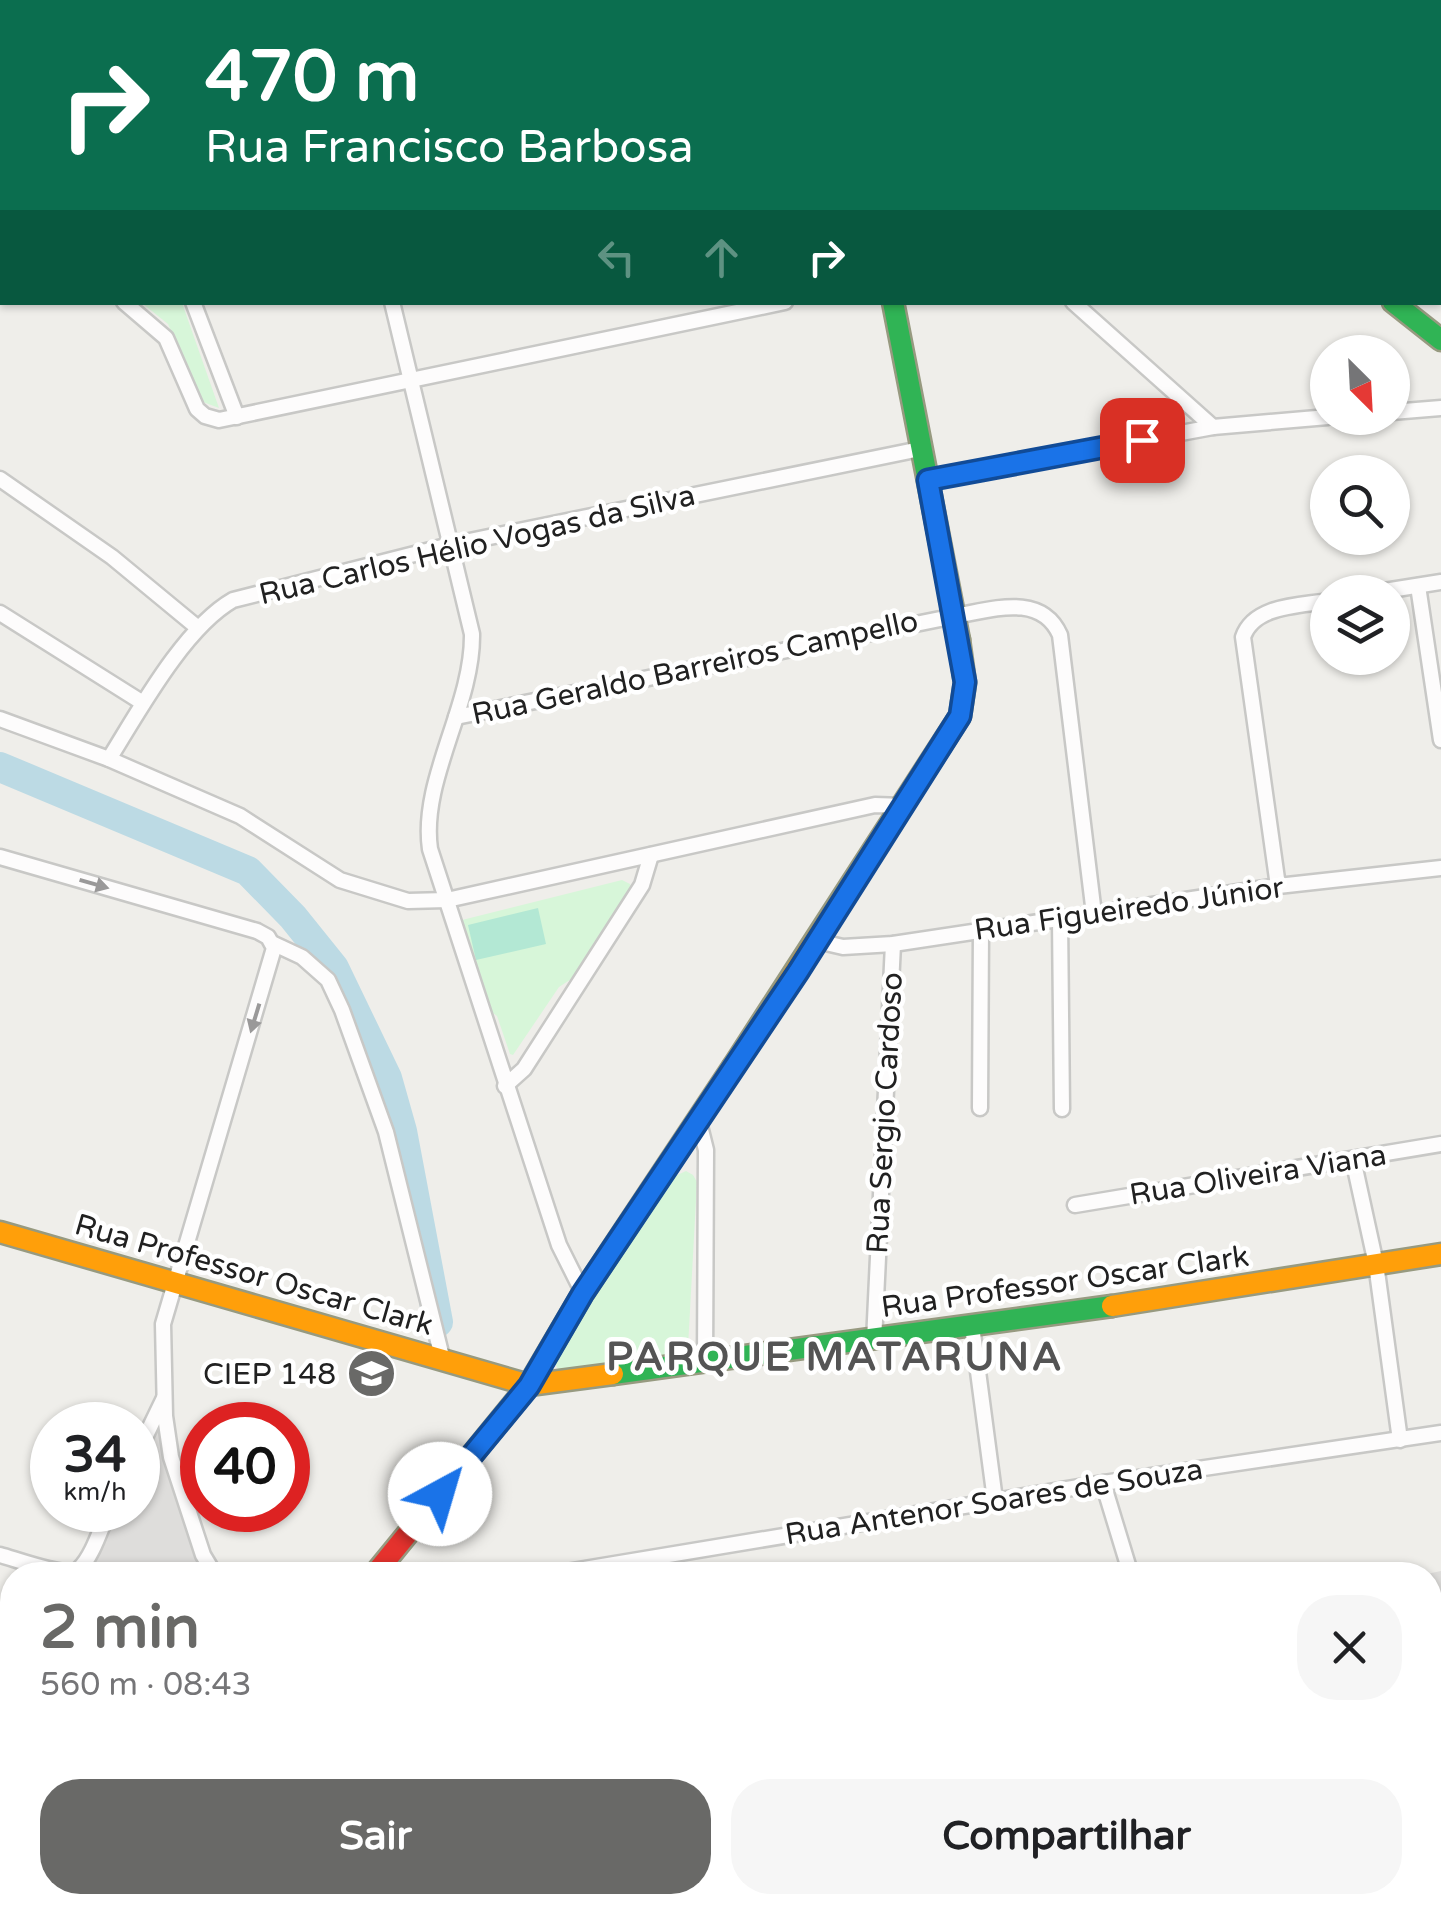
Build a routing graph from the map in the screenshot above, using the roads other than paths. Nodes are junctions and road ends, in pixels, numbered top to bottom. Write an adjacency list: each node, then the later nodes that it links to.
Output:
1 (128, 305): 12 (street)
2 (194, 305): 12 (street)
3 (393, 305): 9 (street)
4 (771, 305): 9 (street)
5 (895, 305): 15 (street)
6 (1077, 305): 14 (street)
7 (1396, 305): 8 (street)
8 (1441, 340)
9 (412, 378): 12 (street); 18 (street)
10 (1441, 408): 11 (street)
11 (1410, 411)
12 (238, 416)
13 (1310, 419): 14 (street)
14 (1214, 427): 17 (street)
15 (920, 449): 17 (street); 18 (street, Rua Carlos Hélio Vogas da Silva)
16 (0, 479): 25 (street)
17 (928, 480): 24 (street)
18 (450, 545): 25 (street, Rua Carlos Hélio Vogas da Silva); 27 (street)
19 (1441, 582): 20 (street)
20 (1418, 586): 21 (street); 29 (street)
21 (1410, 587)
22 (1310, 605): 35 (street)
23 (0, 614): 26 (street)
24 (955, 616): 27 (street, Rua Geraldo Barreiros Campello); 31 (street); 37 (street, Rua Geraldo Barreiros Campello)
25 (198, 628): 26 (street, Rua Carlos Hélio Vogas da Silva)
26 (143, 703): 30 (street, Rua Carlos Hélio Vogas da Silva)
27 (456, 717): 36 (street)
28 (0, 719): 30 (street)
29 (1441, 740)
30 (109, 759): 36 (street)
31 (904, 806): 32 (street); 40 (street)
32 (651, 855): 36 (street); 43 (street)
33 (0, 857): 41 (street, one-way to 41)
34 (1441, 868): 35 (street, Rua Figueiredo Júnior)
35 (1278, 886): 37 (street, Rua Figueiredo Júnior)
36 (447, 900): 43 (street)
37 (1094, 914): 38 (street, Rua Figueiredo Júnior)
38 (1060, 920): 39 (street, Rua Figueiredo Júnior); 45 (street)
39 (981, 930): 42 (street, Rua Figueiredo Júnior); 44 (street)
40 (817, 942): 42 (street, Rua Figueiredo Júnior); 46 (street)
41 (272, 943): 53 (street, one-way to 53); 57 (street)
42 (893, 944): 56 (street, Rua Sergio Cardoso)
43 (505, 1086): 54 (street)
44 (980, 1108)
45 (1062, 1109)
46 (699, 1122): 54 (street); 58 (street)
47 (1441, 1144): 48 (street, Rua Oliveira Viana)
48 (1353, 1159): 49 (street, Rua Oliveira Viana); 52 (street)
49 (1075, 1206)
50 (0, 1232): 53 (street, Rua Professor Oscar Clark)
51 (1441, 1254): 52 (street, Rua Professor Oscar Clark)
52 (1376, 1264): 55 (street, Rua Professor Oscar Clark); 63 (street)
53 (175, 1283): 57 (street, Rua Professor Oscar Clark); 60 (street)
54 (583, 1293): 59 (street)
55 (972, 1326): 56 (street, Rua Professor Oscar Clark); 65 (street)
56 (874, 1340): 58 (street, Rua Professor Oscar Clark)
57 (443, 1361): 59 (street, Rua Professor Oscar Clark)
58 (705, 1364): 59 (street, Rua Professor Oscar Clark)
59 (529, 1386): 71 (street)
60 (164, 1397): 61 (street); 70 (street)
61 (160, 1405)
62 (1441, 1433): 63 (street, Rua Antenor Soares de Souza)
63 (1400, 1440): 64 (street, Rua Antenor Soares de Souza)
64 (1103, 1482): 65 (street, Rua Antenor Soares de Souza); 73 (street)
65 (995, 1500): 72 (street, Rua Antenor Soares de Souza)
66 (98, 1532): 69 (street)
67 (0, 1554): 68 (street)
68 (28, 1562)
69 (84, 1562)
70 (207, 1562)
71 (385, 1562)
72 (625, 1562)
73 (1126, 1562)

